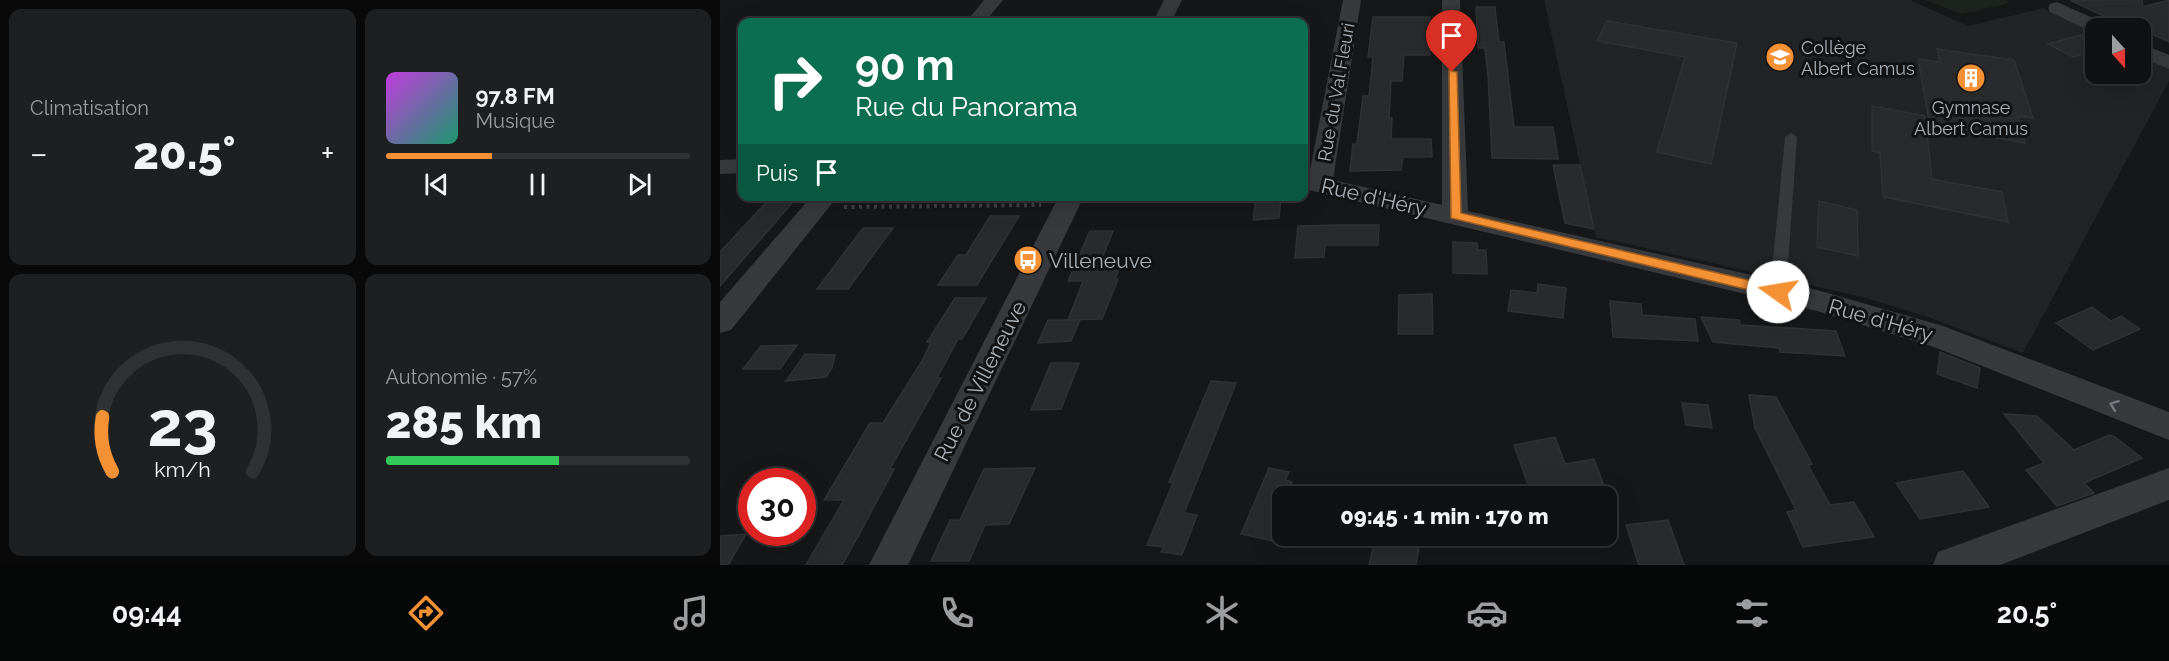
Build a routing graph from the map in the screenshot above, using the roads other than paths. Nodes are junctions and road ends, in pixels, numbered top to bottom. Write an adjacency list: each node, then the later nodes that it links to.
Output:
1 (994, 0): 6 (street)
2 (1173, 0): 7 (street)
3 (1352, 0): 14 (street, Rue du Val Fleuri)
4 (1451, 0): 17 (street)
5 (2057, 8): 8 (street)
6 (978, 18)
7 (1164, 18)
8 (2085, 21)
9 (2151, 54): 10 (street)
10 (2169, 63)
11 (1791, 137): 18 (lane)
12 (720, 166): 13 (street)
13 (738, 166)
14 (1312, 182): 17 (street, Rue d'Héry)
15 (1070, 201): 22 (street, Rue de Villeneuve)
16 (821, 202): 19 (street)
17 (1455, 216): 18 (street, Rue d'Héry)
18 (1778, 292): 20 (street, Rue d'Héry, one-way to 18)
19 (720, 322)
20 (2169, 426)
21 (2169, 484): 23 (street)
22 (888, 565)
23 (1952, 565)

